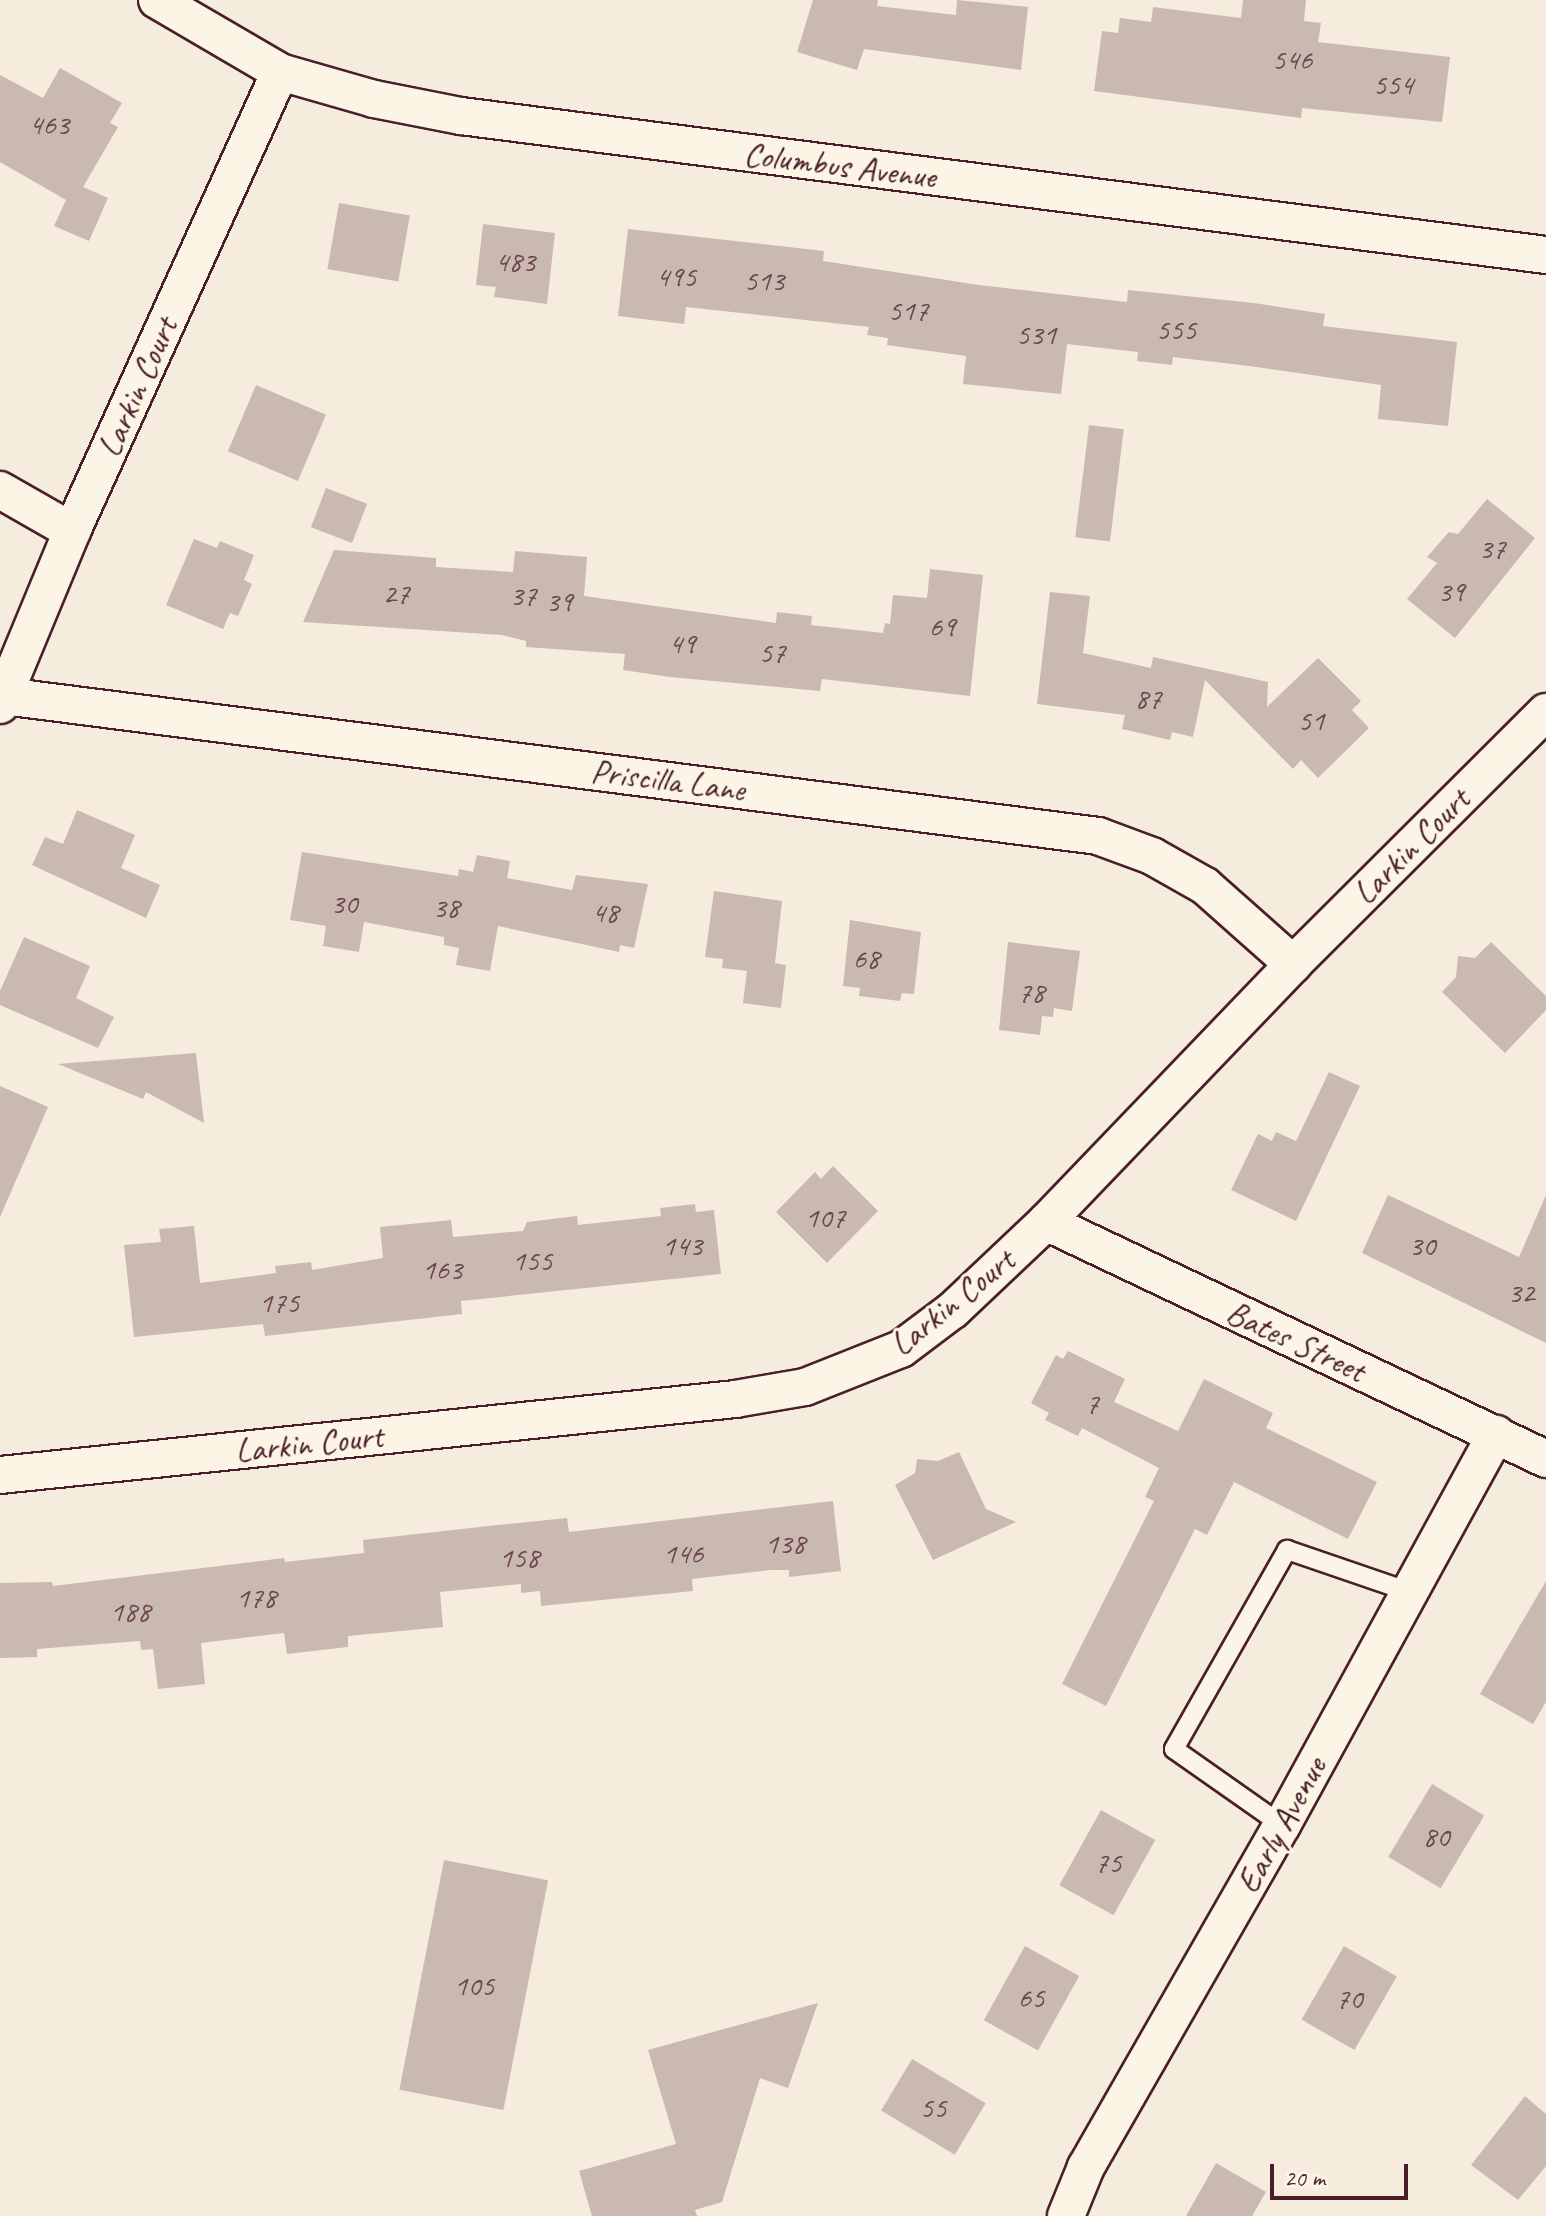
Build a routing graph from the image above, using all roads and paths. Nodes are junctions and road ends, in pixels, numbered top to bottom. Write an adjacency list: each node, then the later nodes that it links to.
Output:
1 (157, 0): 2 (street, Columbus Avenue)
2 (280, 72): 3 (street, Columbus Avenue); 5 (street, Larkin Court)
3 (1546, 255)
4 (0, 490): 5 (street)
5 (72, 531): 6 (street, Larkin Court)
6 (2, 700): 8 (street, Priscilla Lane)
7 (1546, 712): 8 (street, Larkin Court)
8 (1293, 964): 9 (street, Larkin Court)
9 (1046, 1222): 10 (street, Bates Street); 12 (street, Larkin Court)
10 (1496, 1434): 11 (street, Bates Street); 13 (street, Early Avenue)
11 (1546, 1459)
12 (0, 1475)
13 (1410, 1592): 14 (street, Early Avenue); 14 (lane)
14 (1282, 1825): 15 (street, Early Avenue)
15 (1066, 2216)

